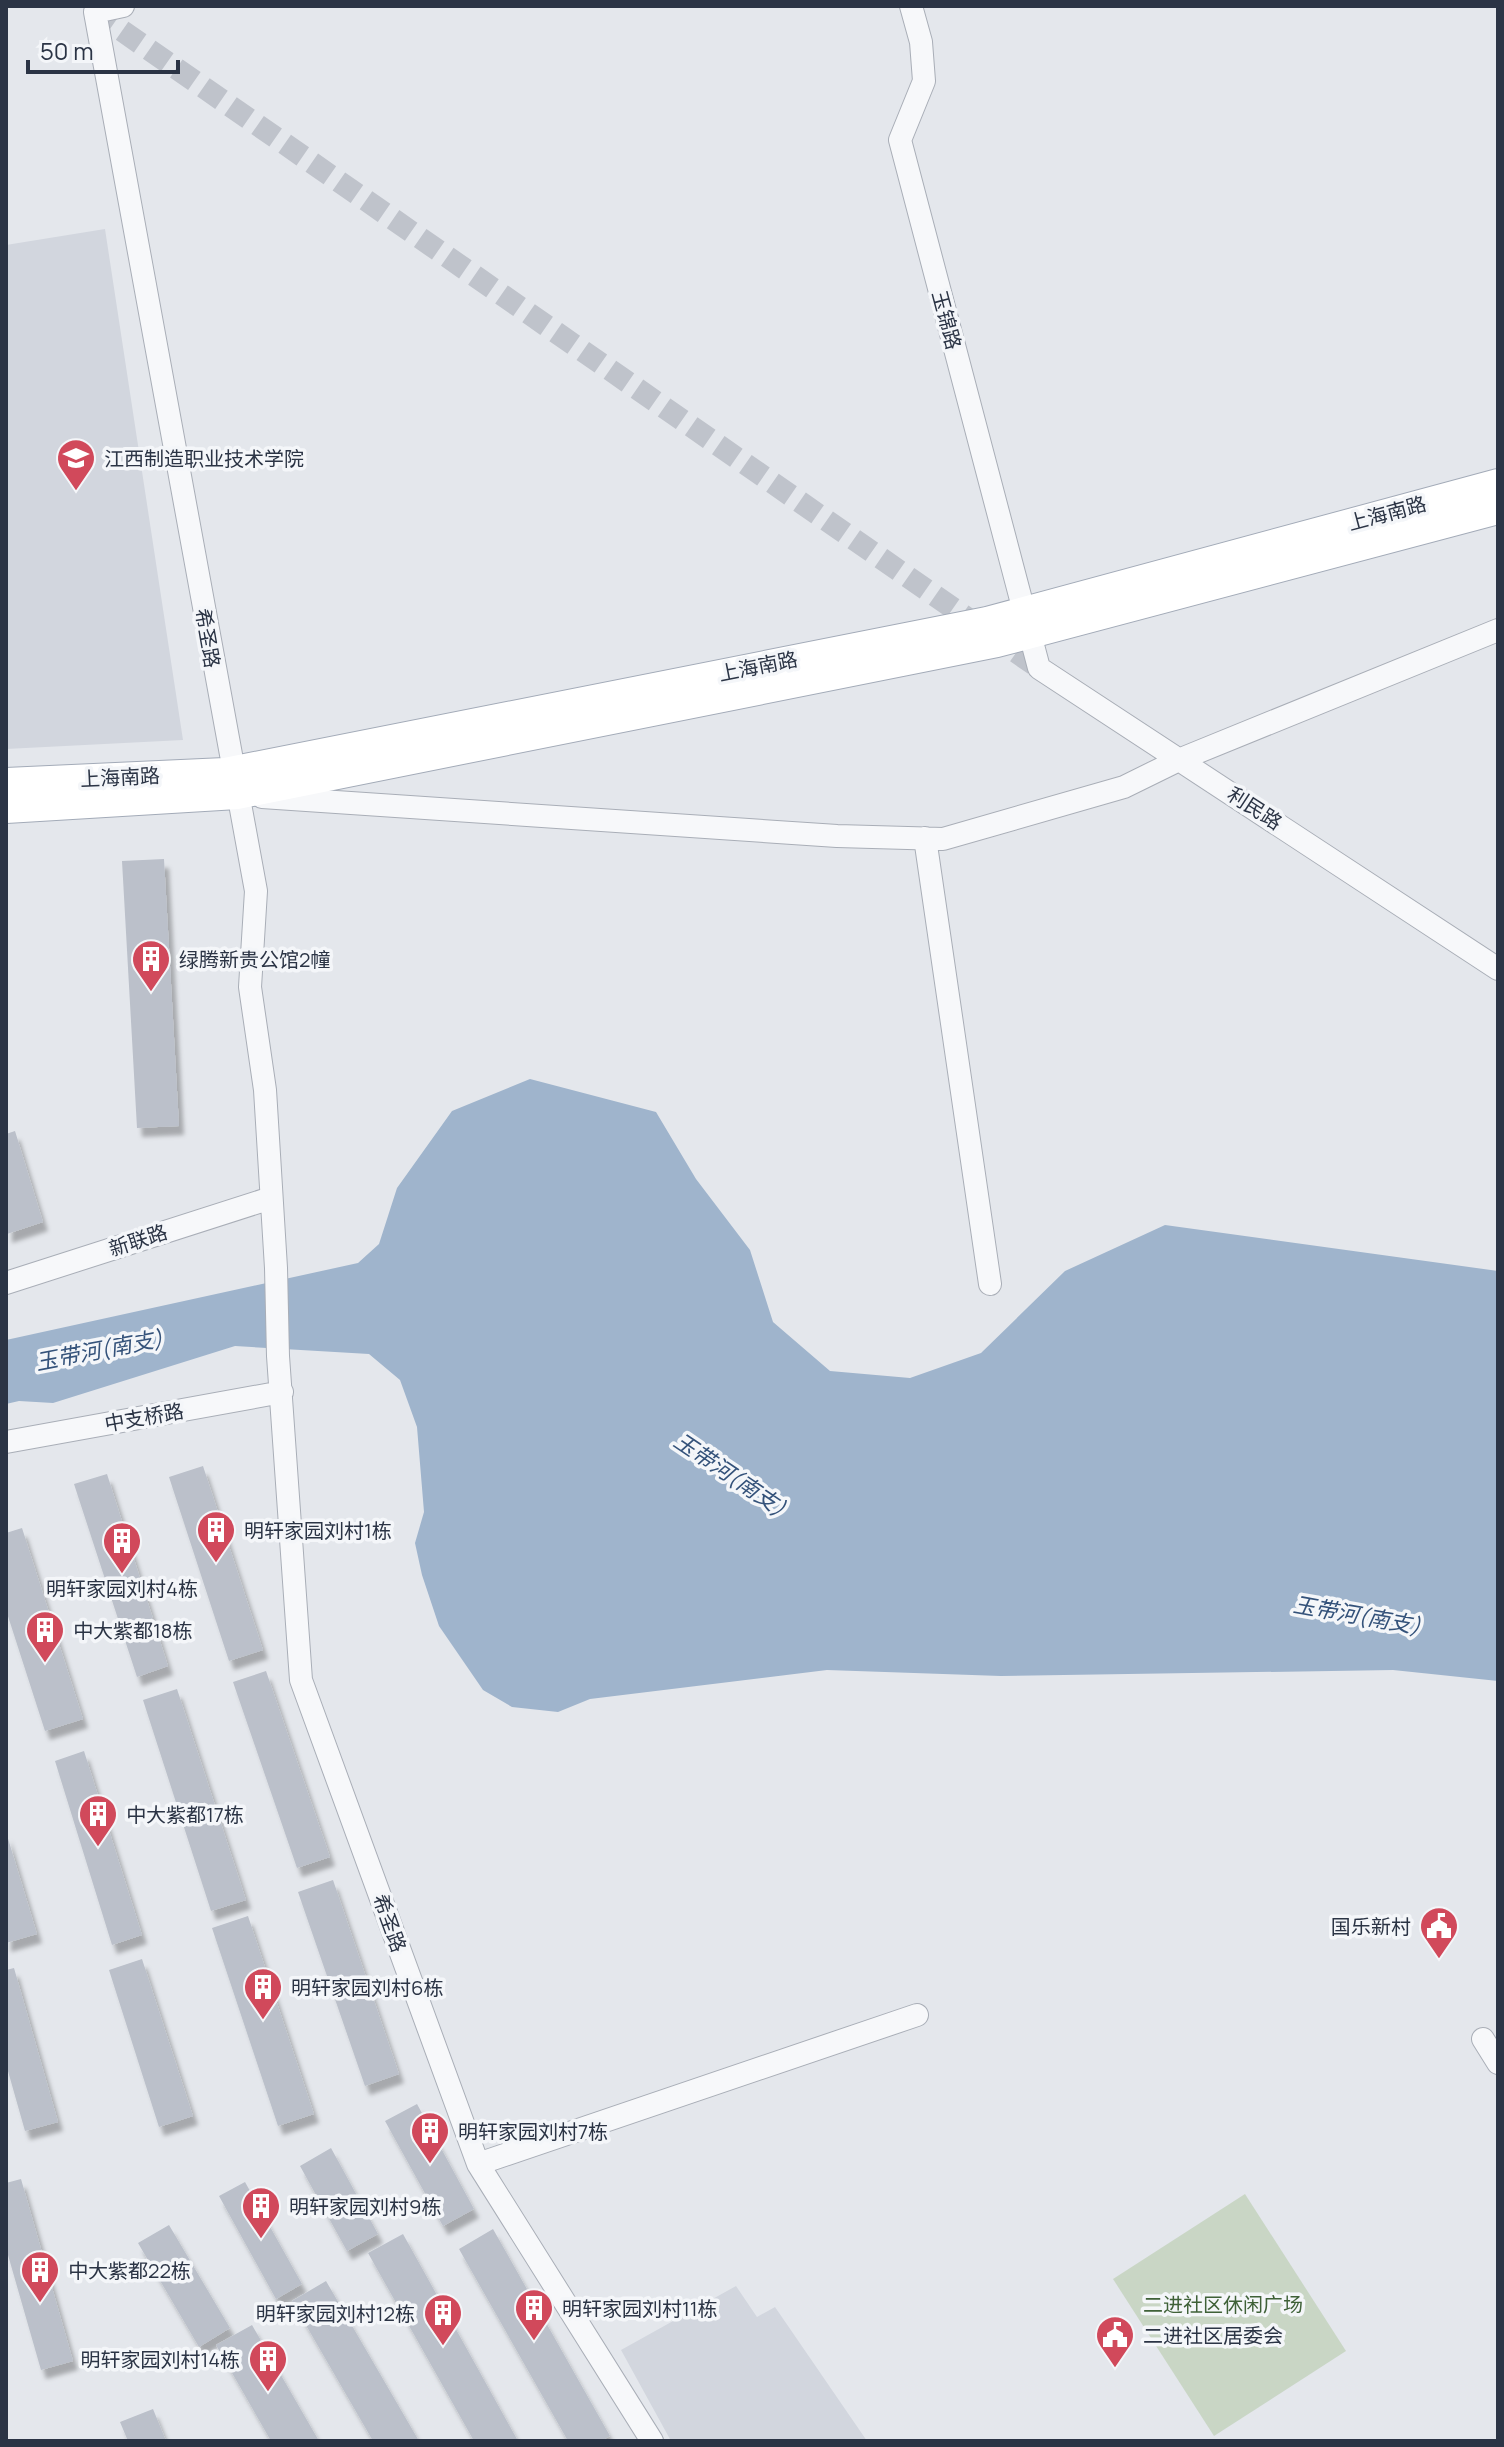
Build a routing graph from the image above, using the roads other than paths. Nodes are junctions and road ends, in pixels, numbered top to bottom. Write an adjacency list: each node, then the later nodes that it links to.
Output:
1 (123, 6): 3 (street)
2 (911, 6): 6 (street, 玉锦路)
3 (90, 9): 10 (street, 希圣路)
4 (1498, 483): 6 (main road, 上海南路)
5 (1498, 510): 6 (main road, 上海南路)
6 (1027, 622): 8 (street, 利民路); 10 (main road, 上海南路)
7 (1498, 630): 8 (street, 上海南路)
8 (1181, 759): 12 (street, 上海南路); 13 (street, 利民路)
9 (6, 782): 10 (main road, 上海南路)
10 (235, 783): 11 (main road, 上海南路); 12 (street, 上海南路); 14 (street, 希圣路)
11 (6, 809)
12 (925, 838): 16 (street)
13 (1498, 969)
14 (271, 1198): 15 (street, 新联路); 17 (street, 希圣路)
15 (6, 1283)
16 (990, 1284)
17 (282, 1392): 18 (street, 中支桥路); 22 (street, 希圣路)
18 (6, 1442)
19 (917, 2015): 22 (street)
20 (1483, 2039): 21 (street)
21 (1498, 2063)
22 (478, 2164): 23 (street, 希圣路)
23 (652, 2441)

